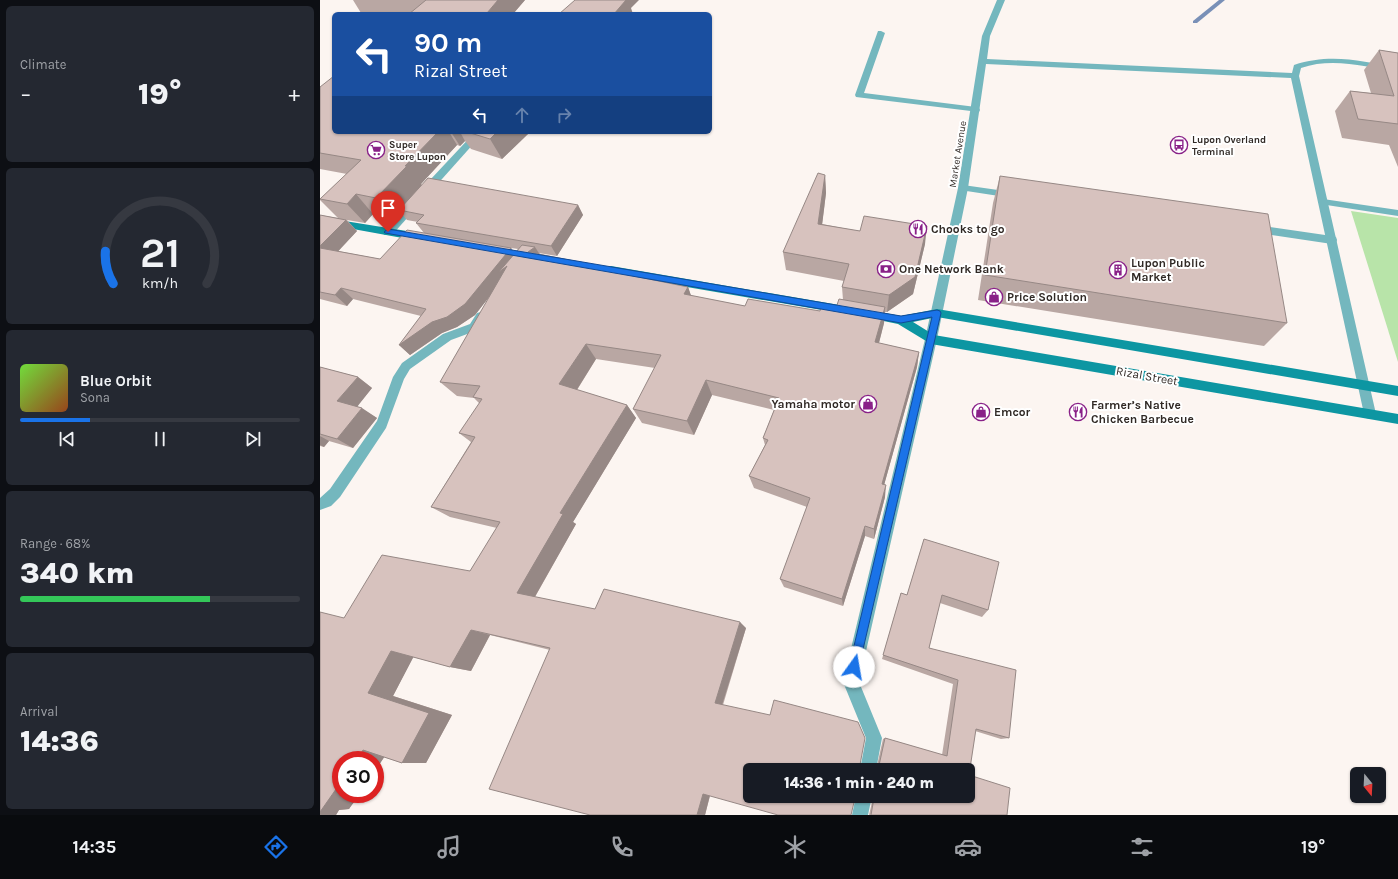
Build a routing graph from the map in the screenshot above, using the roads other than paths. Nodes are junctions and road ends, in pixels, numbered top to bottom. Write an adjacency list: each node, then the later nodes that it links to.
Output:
1 (1001, 0): 3 (street, Market Avenue)
2 (882, 33): 6 (street)
3 (983, 61): 5 (street); 6 (street, Market Avenue)
4 (1398, 70): 5 (street)
5 (1296, 76): 10 (street)
6 (976, 110): 8 (street, Market Avenue)
7 (478, 134): 14 (street)
8 (963, 188): 9 (street); 19 (street, Market Avenue)
9 (1018, 196)
10 (1323, 202): 11 (street); 16 (street)
11 (1398, 213)
12 (320, 220): 14 (street)
13 (1245, 228): 16 (street)
14 (388, 232): 15 (street)
15 (430, 239)
16 (1332, 240): 22 (street)
17 (600, 268): 20 (street, Rizal Street)
18 (490, 304): 26 (street)
19 (937, 313): 20 (street, Rizal Street); 21 (street, Market Avenue); 22 (street, Rizal Street)
20 (901, 320): 21 (street, Rizal Street)
21 (931, 339): 24 (street, Rizal Street); 27 (street, Market Avenue)
22 (1364, 385): 23 (street, Rizal Street); 24 (street)
23 (1398, 391)
24 (1370, 414): 25 (street, Rizal Street)
25 (1398, 419)
26 (320, 504)
27 (869, 763)
28 (863, 803): 29 (street)
29 (860, 815)

